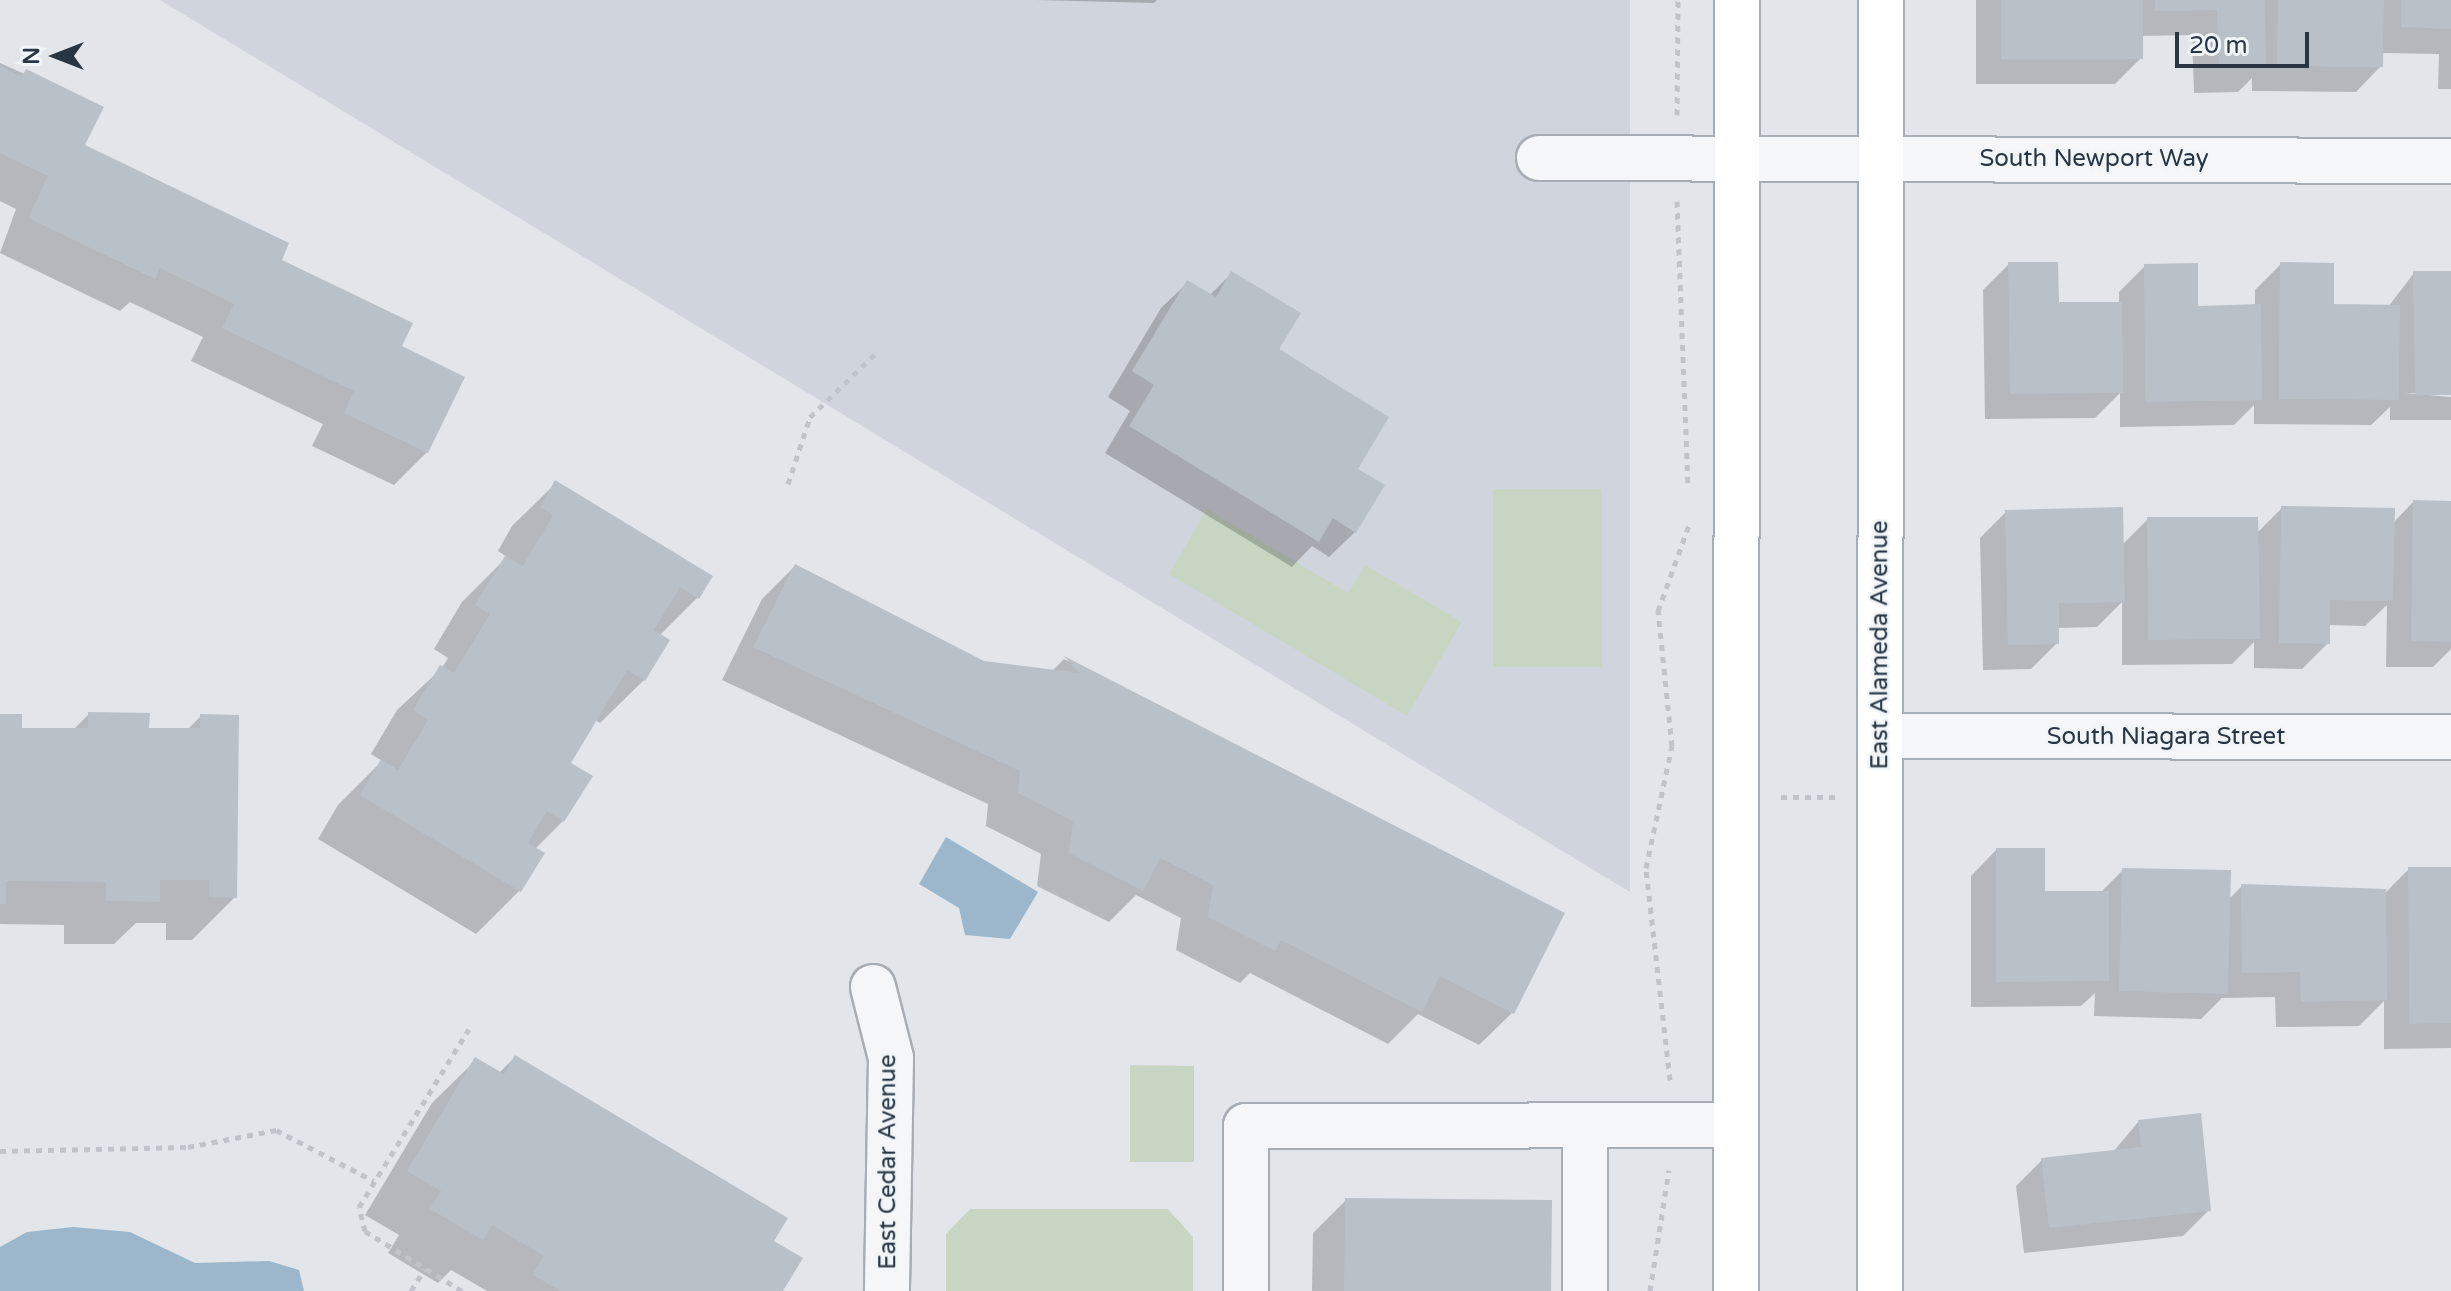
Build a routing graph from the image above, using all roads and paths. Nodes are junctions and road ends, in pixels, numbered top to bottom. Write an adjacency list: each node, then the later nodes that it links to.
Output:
1 (1678, 0): 6 (path)
2 (1737, 0): 7 (main road)
3 (1881, 0): 4 (main road, East Alameda Avenue)
4 (1881, 157): 7 (street, South Newport Way); 8 (street, South Newport Way); 13 (main road, East Alameda Avenue)
5 (1539, 158): 6 (street, South Newport Way)
6 (1677, 158): 7 (street, South Newport Way); 11 (path)
7 (1737, 158): 20 (main road)
8 (2451, 161)
9 (875, 354): 10 (path)
10 (788, 484)
11 (1688, 492)
12 (1689, 507): 19 (path)
13 (1880, 736): 14 (street, South Niagara Street); 32 (main road, East Alameda Avenue)
14 (2451, 737)
15 (1768, 797): 16 (path)
16 (1842, 797)
17 (873, 987): 27 (street, East Cedar Avenue)
18 (469, 1029): 23 (path)
19 (1664, 1125): 20 (street); 21 (street); 30 (path)
20 (1736, 1125): 31 (main road)
21 (1585, 1127): 28 (street); 29 (street)
22 (0, 1151): 23 (path)
23 (374, 1181): 24 (path)
24 (425, 1269): 25 (path); 26 (path)
25 (411, 1291)
26 (462, 1291)
27 (887, 1291)
28 (1246, 1291)
29 (1585, 1291)
30 (1650, 1291)
31 (1736, 1291)
32 (1880, 1291)

